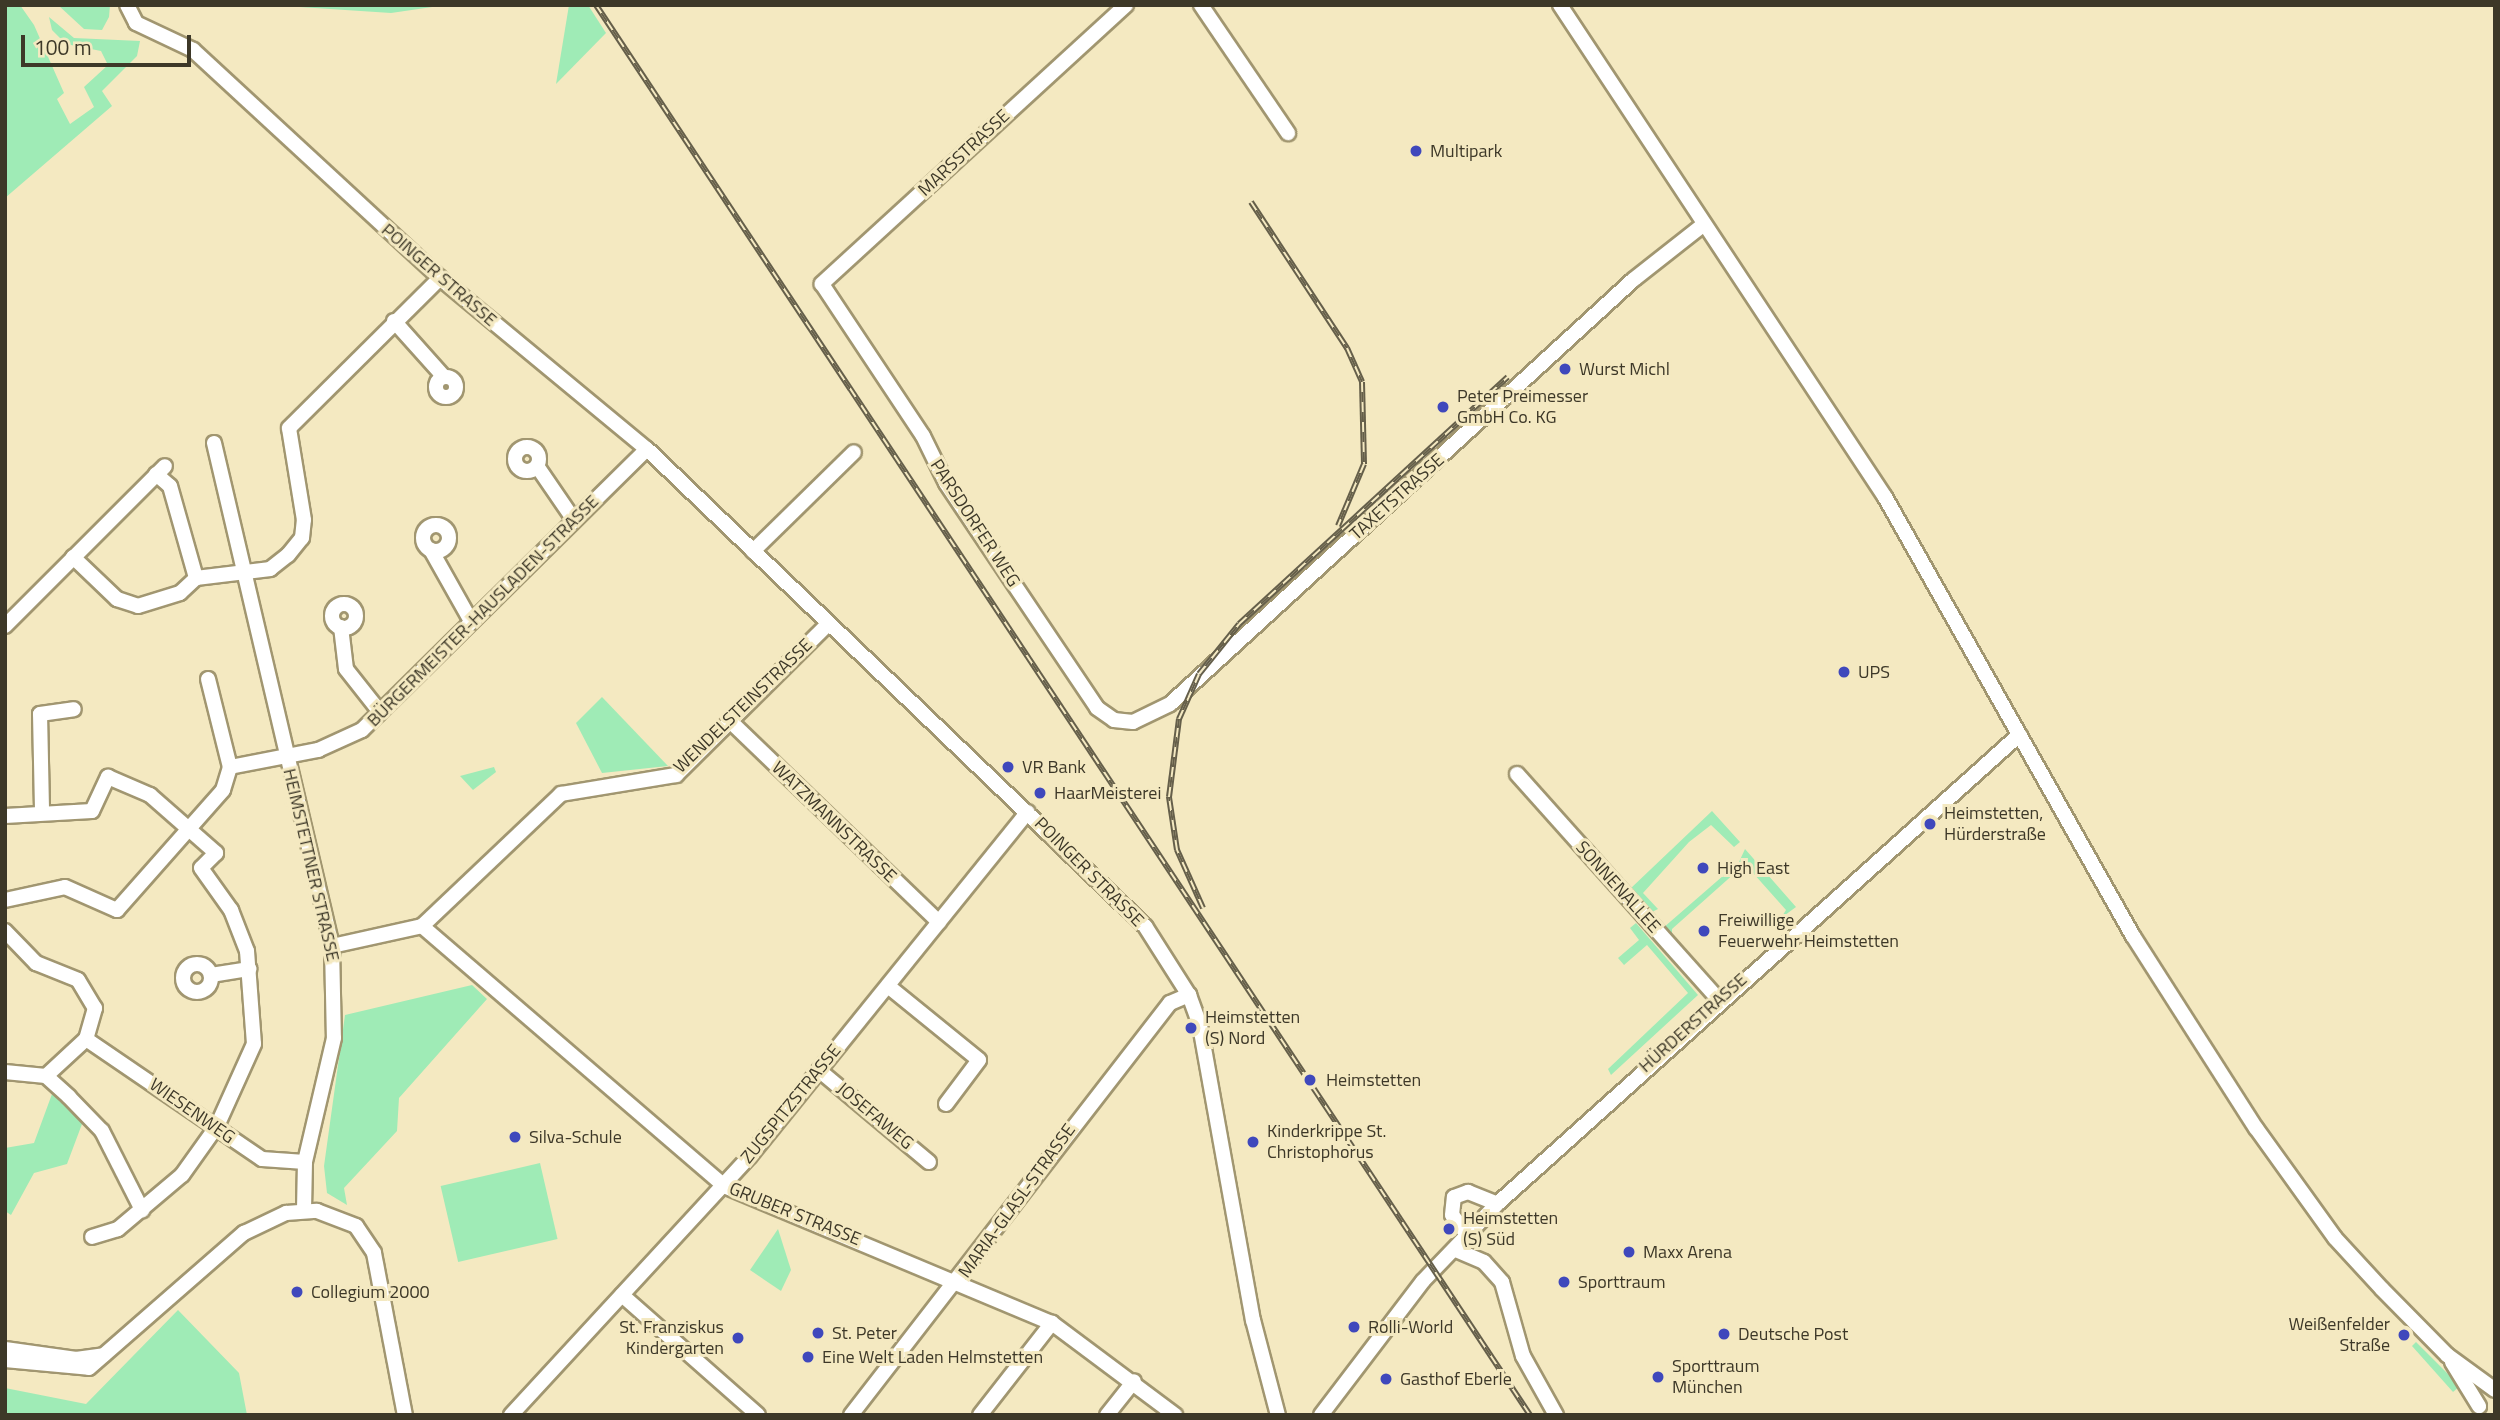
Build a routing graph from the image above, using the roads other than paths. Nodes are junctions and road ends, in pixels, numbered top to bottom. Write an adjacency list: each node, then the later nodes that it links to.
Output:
1 (127, 5): 9 (street, POINGER STRASSE)
2 (1107, 5): 6 (street)
3 (1126, 5): 6 (street, MARSSTRASSE)
4 (1201, 5): 7 (street)
5 (1560, 5): 8 (street)
6 (1106, 22): 10 (street, MARSSTRASSE)
7 (1288, 133)
8 (1703, 225): 30 (street, TAXETSTRASSE); 32 (street)
9 (440, 278): 11 (street); 14 (street, POINGER STRASSE)
10 (822, 284): 30 (street, PARSDORFER WEG)
11 (394, 321): 12 (street); 21 (street)
12 (444, 377)
13 (214, 443): 21 (street, HEIMSTETTNER STRASSE)
14 (647, 449): 17 (street, BÜRGERMEISTER-HAUSLADEN-STRASSE); 19 (street, POINGER STRASSE)
15 (854, 452): 19 (street)
16 (537, 466): 17 (street)
17 (574, 520): 23 (street, BÜRGERMEISTER-HAUSLADEN-STRASSE)
18 (431, 550): 23 (street)
19 (753, 551): 24 (street, POINGER STRASSE)
20 (73, 557): 22 (street); 22 (street); 25 (street)
21 (248, 571): 22 (street); 33 (street, HEIMSTETTNER STRASSE)
22 (196, 578)
23 (471, 621): 29 (street, BÜRGERMEISTER-HAUSLADEN-STRASSE)
24 (828, 624): 31 (street, WENDELSTEINSTRASSE); 37 (street, POINGER STRASSE)
25 (5, 626)
26 (341, 627): 29 (street)
27 (208, 679): 34 (street)
28 (74, 709): 36 (street)
29 (380, 712): 33 (street, BÜRGERMEISTER-HAUSLADEN-STRASSE)
30 (1114, 720)
31 (730, 722): 41 (street, WATZMANNSTRASSE); 42 (street, WENDELSTEINSTRASSE)
32 (2019, 735): 49 (street, HÜRDERSTRASSE); 70 (street)
33 (287, 757): 34 (street, BÜRGERMEISTER-HAUSLADEN-STRASSE); 44 (street, HEIMSTETTNER STRASSE)
34 (230, 767): 39 (street)
35 (1517, 774): 49 (street, SONNENALLEE)
36 (42, 809): 38 (street); 39 (street)
37 (1028, 812): 41 (street, ZUGSPITZSTRASSE); 48 (street, POINGER STRASSE)
38 (5, 816)
39 (191, 826): 40 (street); 45 (street)
40 (5, 900)
41 (939, 922): 47 (street, ZUGSPITZSTRASSE)
42 (422, 926): 44 (street); 58 (street, GRUBER STRASSE)
43 (5, 930): 50 (street)
44 (332, 946): 57 (street, HEIMSTETTNER STRASSE)
45 (250, 969): 46 (street); 55 (street)
46 (211, 975)
47 (888, 986): 51 (street, ZUGSPITZSTRASSE); 54 (street)
48 (1189, 995): 65 (street, MARIA-GLASL-STRASSE); 82 (street, POINGER STRASSE)
49 (1719, 1000): 59 (street, HÜRDERSTRASSE)
50 (86, 1039): 53 (street); 55 (street, WIESENWEG)
51 (820, 1071): 56 (street, JOSEFAWEG); 58 (street, ZUGSPITZSTRASSE)
52 (5, 1072): 53 (street)
53 (46, 1076): 60 (street)
54 (946, 1104)
55 (217, 1126): 57 (street, WIESENWEG); 60 (street)
56 (929, 1162)
57 (305, 1163): 61 (street, HEIMSTETTNER STRASSE)
58 (724, 1186): 65 (street, GRUBER STRASSE); 66 (street, ZUGSPITZSTRASSE)
59 (1497, 1204): 62 (street, HÜRDERSTRASSE); 62 (street)
60 (142, 1210): 63 (street)
61 (304, 1210): 69 (street); 75 (street)
62 (1468, 1236): 64 (street, HÜRDERSTRASSE)
63 (92, 1237)
64 (1456, 1250): 83 (street, HÜRDERSTRASSE); 84 (street)
65 (960, 1280): 67 (street, GRUBER STRASSE); 78 (street, MARIA-GLASL-STRASSE)
66 (622, 1295): 76 (street, ZUGSPITZSTRASSE); 77 (street)
67 (1052, 1323): 72 (street, GRUBER STRASSE); 79 (street)
68 (5, 1349): 69 (street)
69 (105, 1354): 71 (street)
70 (2447, 1355): 73 (street); 74 (street)
71 (5, 1360)
72 (1134, 1381): 80 (street); 81 (street, GRUBER STRASSE)
73 (2495, 1390): 74 (street)
74 (2478, 1410)
75 (405, 1415)
76 (511, 1415)
77 (758, 1415)
78 (851, 1415)
79 (980, 1415)
80 (1107, 1415)
81 (1175, 1415)
82 (1278, 1415)
83 (1321, 1415)
84 (1556, 1415)

